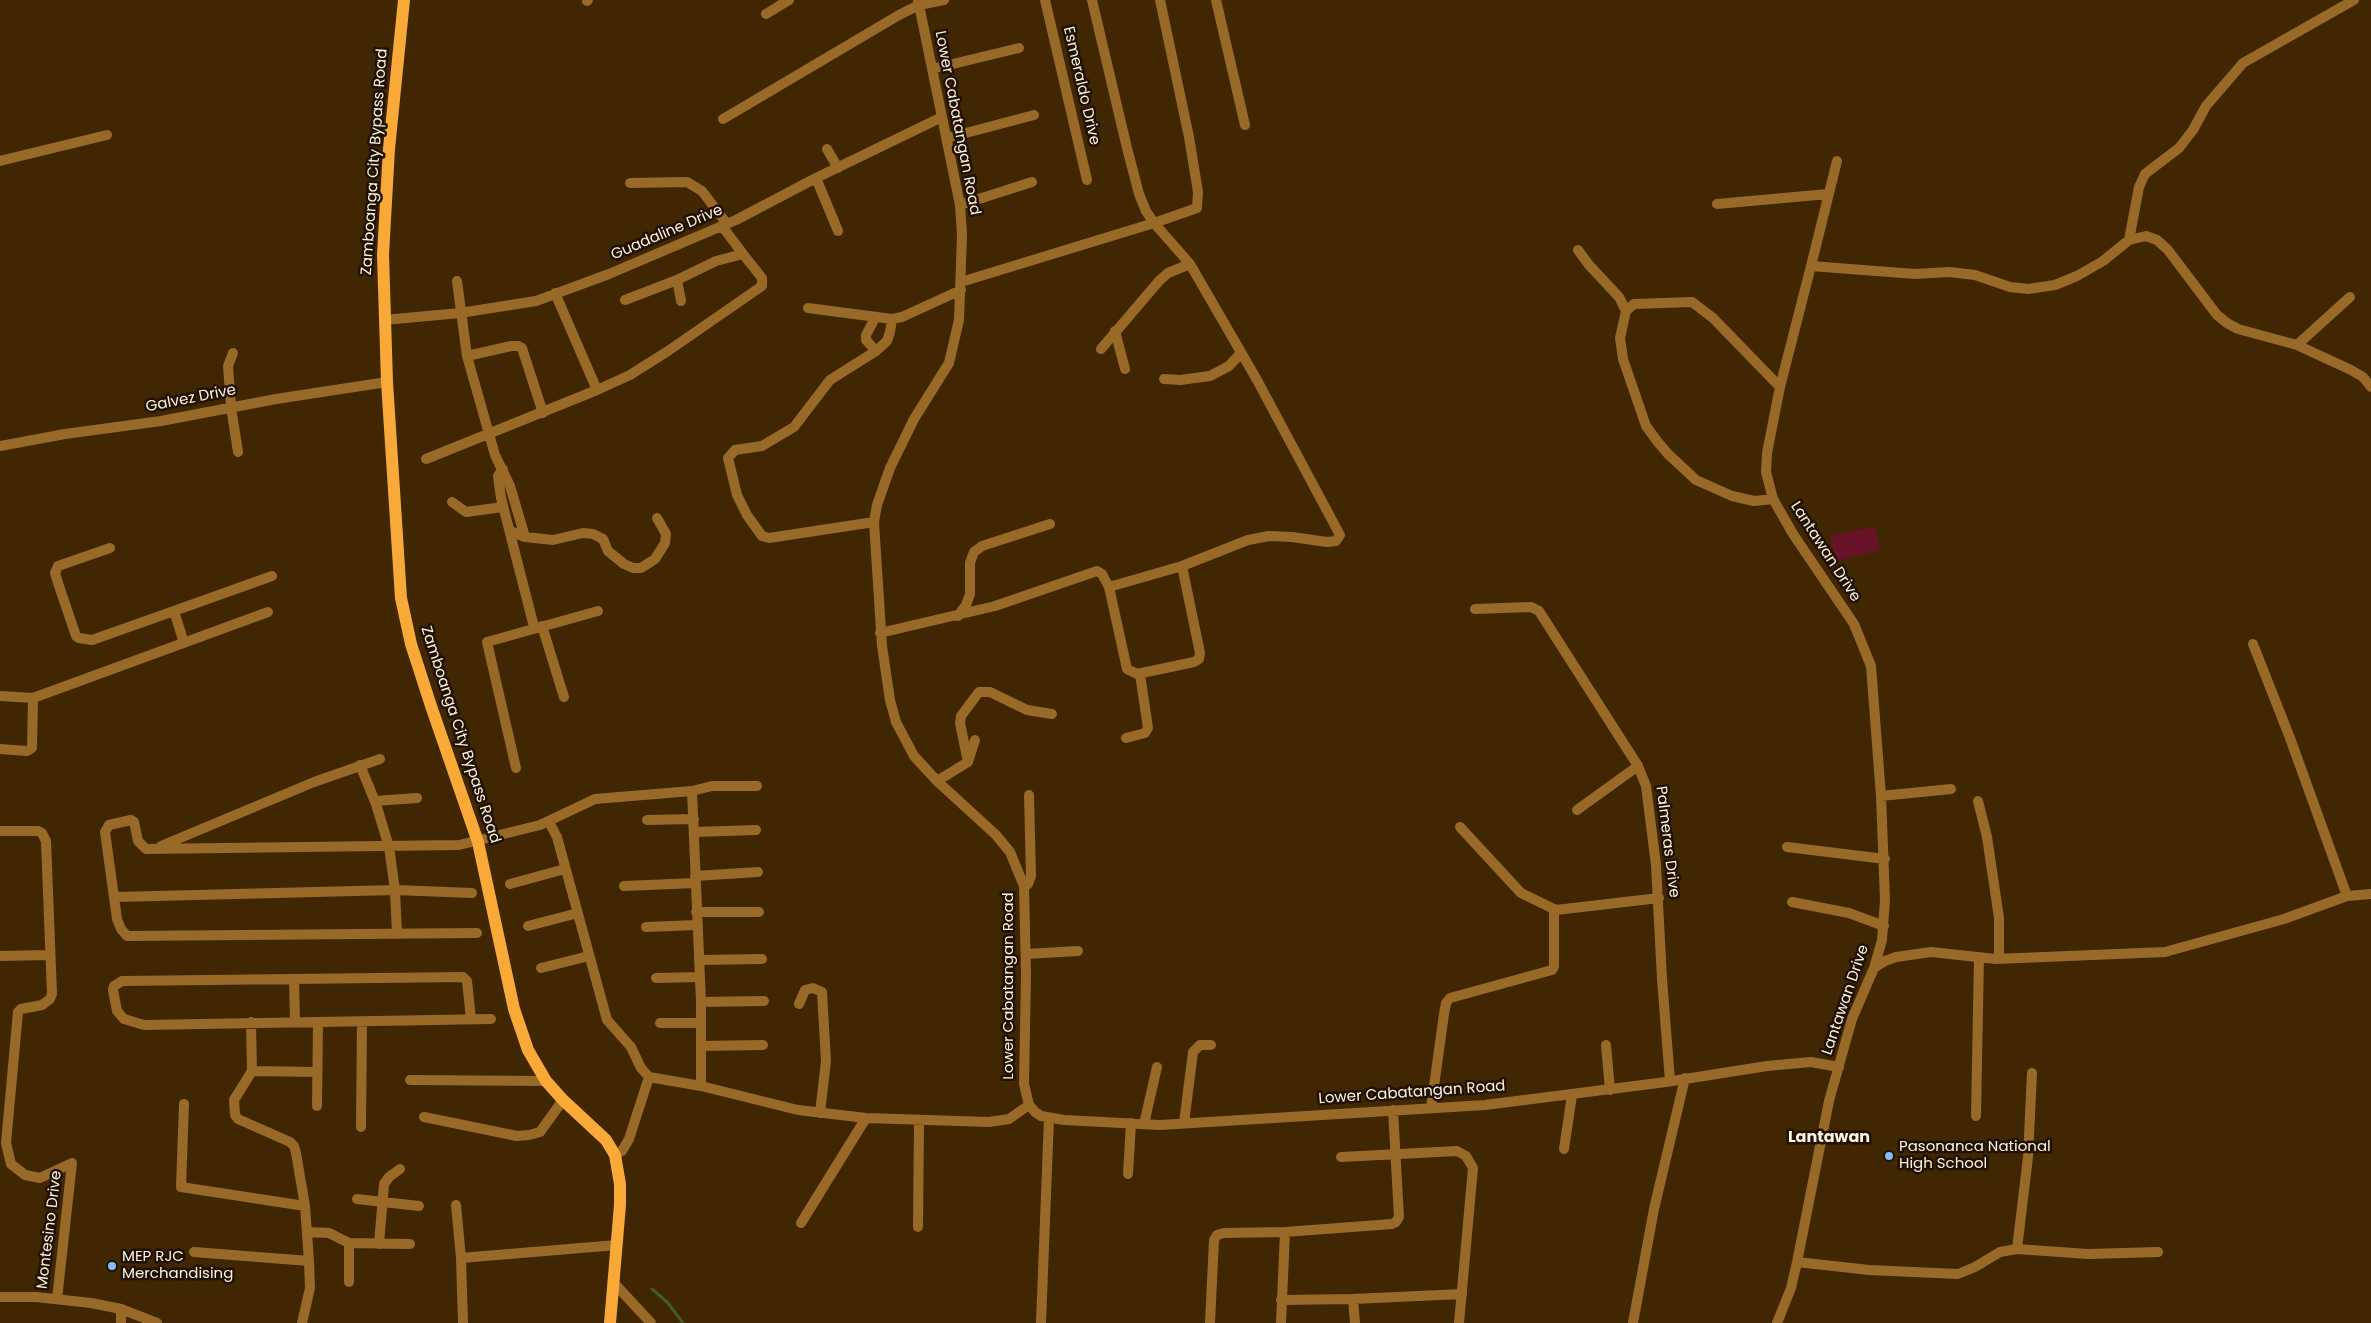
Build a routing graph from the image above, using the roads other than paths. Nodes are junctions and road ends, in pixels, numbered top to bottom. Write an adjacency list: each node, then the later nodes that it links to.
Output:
1 (404, 0): 50 (main road, Zamboanga City Bypass Road)
2 (789, 0): 10 (street)
3 (944, 0): 9 (street)
4 (1045, 0): 24 (street, Esmeraldo Drive)
5 (1092, 0): 30 (street)
6 (1160, 0): 30 (street)
7 (1216, 0): 16 (street)
8 (2354, 0): 33 (street)
9 (919, 3): 12 (street, Lower Cabatangan Road); 15 (street)
10 (766, 14)
11 (1019, 48): 12 (street)
12 (932, 68): 14 (street, Lower Cabatangan Road)
13 (1034, 115): 18 (street)
14 (942, 117): 18 (street, Lower Cabatangan Road); 22 (street, Guadaline Drive)
15 (723, 119)
16 (1245, 125)
17 (107, 134): 20 (street)
18 (947, 138): 29 (street, Lower Cabatangan Road)
19 (827, 148): 22 (street)
20 (0, 161)
21 (1837, 161): 27 (street, Lantawan Drive)
22 (838, 168): 23 (street, Guadaline Drive)
23 (816, 178): 31 (street, Guadaline Drive); 32 (street)
24 (1087, 180)
25 (1032, 182): 29 (street)
26 (630, 183): 31 (street)
27 (1828, 194): 28 (street); 37 (street, Lantawan Drive)
28 (1717, 204)
29 (960, 205): 40 (street, Lower Cabatangan Road)
30 (1154, 223): 36 (street); 40 (street)
31 (725, 225): 35 (street); 41 (street, Guadaline Drive)
32 (838, 231)
33 (2128, 240): 37 (street); 52 (street)
34 (1578, 250): 46 (street)
35 (743, 254): 38 (street); 63 (street)
36 (1190, 264): 51 (street); 56 (street)
37 (1810, 266): 61 (street, Lantawan Drive)
38 (678, 280): 43 (street); 44 (street)
39 (457, 281): 47 (street)
40 (961, 286): 49 (street); 75 (street, Lower Cabatangan Road)
41 (555, 293): 47 (street, Guadaline Drive); 63 (street)
42 (2350, 297): 52 (street)
43 (625, 300)
44 (681, 301)
45 (808, 308): 48 (street)
46 (1626, 311): 61 (street); 71 (street)
47 (460, 313): 50 (street, Guadaline Drive); 57 (street)
48 (875, 318): 49 (street); 54 (street)
49 (892, 319): 54 (street)
50 (384, 320): 60 (main road, Zamboanga City Bypass Road)
51 (1115, 332): 53 (street); 58 (street)
52 (2297, 345): 62 (street)
53 (1101, 349)
54 (876, 351): 75 (street)
55 (233, 353): 64 (street)
56 (1241, 353): 59 (street); 80 (street)
57 (467, 356): 65 (street); 66 (street)
58 (1125, 369)
59 (1164, 379)
60 (387, 382): 64 (street, Galvez Drive); 122 (main road, Zamboanga City Bypass Road)
61 (1780, 387): 71 (street, Lantawan Drive)
62 (2371, 387)
63 (597, 390): 65 (street)
64 (230, 407): 67 (street, Galvez Drive); 68 (street)
65 (544, 413): 66 (street)
66 (488, 433): 69 (street); 70 (street)
67 (0, 446)
68 (238, 452)
69 (426, 459)
70 (503, 469): 73 (street); 78 (street)
71 (1773, 499): 110 (street, Lantawan Drive)
72 (452, 502): 73 (street)
73 (503, 507): 77 (street)
74 (657, 518): 78 (street)
75 (874, 522): 89 (street, Lower Cabatangan Road)
76 (1050, 524): 87 (street)
77 (510, 531): 78 (street); 88 (street)
78 (525, 537)
79 (110, 548): 84 (street)
80 (1182, 566): 82 (street); 92 (street)
81 (272, 576): 84 (street)
82 (1109, 587): 87 (street); 92 (street)
83 (1475, 609): 103 (street, Palmeras Drive)
84 (174, 611): 90 (street)
85 (598, 611): 88 (street)
86 (268, 612): 90 (street)
87 (958, 616): 89 (street)
88 (538, 627): 94 (street); 104 (street)
89 (880, 633): 105 (street, Lower Cabatangan Road)
90 (184, 643): 95 (street)
91 (2253, 644): 136 (street)
92 (1140, 674): 97 (street)
93 (0, 696): 95 (street)
94 (564, 697)
95 (32, 698): 99 (street)
96 (1052, 714): 101 (street)
97 (1126, 738)
98 (975, 740): 101 (street)
99 (0, 749)
100 (380, 758): 102 (street)
101 (968, 762): 105 (street)
102 (360, 765): 112 (street); 125 (street)
103 (1638, 766): 114 (street); 138 (street, Palmeras Drive)
104 (516, 768)
105 (937, 781): 132 (street, Lower Cabatangan Road)
106 (757, 786): 108 (street)
107 (1951, 789): 110 (street)
108 (692, 791): 115 (street); 117 (street)
109 (1029, 795): 132 (street)
110 (1882, 796): 126 (street, Lantawan Drive)
111 (417, 798): 112 (street)
112 (374, 801): 123 (street)
113 (1978, 801): 157 (street)
114 (1577, 810)
115 (694, 819): 116 (street); 121 (street)
116 (647, 820)
117 (549, 822): 122 (street); 127 (street)
118 (1460, 827): 140 (street)
119 (756, 830): 121 (street)
120 (0, 831): 152 (street)
121 (695, 832): 129 (street)
122 (478, 842): 123 (street); 187 (main road, Zamboanga City Bypass Road)
123 (389, 847): 125 (street); 133 (street)
124 (1787, 847): 126 (street)
125 (157, 848): 137 (street)
126 (1884, 859): 146 (street, Lantawan Drive)
127 (565, 869): 130 (street); 143 (street)
128 (758, 872): 129 (street)
129 (695, 879): 131 (street); 141 (street)
130 (510, 884)
131 (624, 886)
132 (1024, 886): 151 (street, Lower Cabatangan Road)
133 (395, 890): 134 (street); 137 (street); 149 (street)
134 (472, 893)
135 (2371, 894): 136 (street)
136 (2347, 896): 157 (street)
137 (116, 897): 149 (street)
138 (1659, 898): 140 (street); 188 (street, Palmeras Drive)
139 (1792, 902): 146 (street)
140 (1556, 910): 196 (street)
141 (696, 912): 142 (street); 144 (street)
142 (759, 912)
143 (578, 913): 145 (street); 154 (street)
144 (696, 925): 147 (street); 158 (street)
145 (528, 926)
146 (1884, 926): 160 (street, Lantawan Drive)
147 (646, 927)
148 (477, 933): 149 (street)
149 (397, 934)
150 (1078, 951): 151 (street)
151 (1026, 954): 194 (street, Lower Cabatangan Road)
152 (49, 955): 153 (street); 237 (street, Montesino Drive)
153 (0, 956)
154 (589, 956): 159 (street); 184 (street)
155 (1979, 957): 157 (street); 160 (street); 199 (street)
156 (762, 959): 158 (street)
157 (1999, 959)
158 (699, 960): 161 (street)
159 (541, 968)
160 (1874, 968): 179 (street, Lantawan Drive)
161 (699, 977): 162 (street); 164 (street)
162 (656, 978)
163 (294, 979): 167 (street); 169 (street); 170 (street)
164 (701, 1002): 165 (street); 174 (street)
165 (764, 1002)
166 (799, 1004): 198 (street)
167 (471, 1019): 168 (street); 172 (street)
168 (491, 1019)
169 (251, 1022): 170 (street); 181 (street)
170 (294, 1022): 171 (street)
171 (318, 1022): 172 (street); 182 (street)
172 (362, 1022): 207 (street)
173 (660, 1023): 174 (street)
174 (700, 1023): 178 (street)
175 (763, 1045): 178 (street)
176 (1211, 1045): 204 (street)
177 (1606, 1045): 190 (street)
178 (701, 1046): 189 (street)
179 (1839, 1066): 185 (street, Lower Cabatangan Road); 232 (street, Lantawan Drive)
180 (1157, 1067): 206 (street)
181 (252, 1071): 182 (street); 217 (street)
182 (317, 1072): 195 (street)
183 (2032, 1073): 227 (street)
184 (649, 1076): 189 (street); 210 (street)
185 (1685, 1078): 188 (street, Lower Cabatangan Road); 252 (street)
186 (410, 1080): 187 (street)
187 (546, 1081): 192 (main road, Zamboanga City Bypass Road)
188 (1670, 1081): 190 (street, Lower Cabatangan Road)
189 (701, 1086): 198 (street)
190 (1610, 1090): 191 (street, Lower Cabatangan Road)
191 (1572, 1095): 196 (street, Lower Cabatangan Road); 208 (street)
192 (563, 1100): 200 (street); 210 (main road, Zamboanga City Bypass Road)
193 (184, 1104): 217 (street)
194 (1029, 1105): 202 (street); 203 (street)
195 (317, 1106)
196 (1431, 1108): 197 (street, Lower Cabatangan Road)
197 (1393, 1110): 204 (street, Lower Cabatangan Road); 209 (street)
198 (820, 1113): 201 (street)
199 (1976, 1116)
200 (424, 1117)
201 (866, 1118): 203 (street); 219 (street)
202 (1048, 1118): 205 (street, Lower Cabatangan Road); 247 (street)
203 (919, 1121): 220 (street)
204 (1184, 1123): 206 (street, Lower Cabatangan Road)
205 (1131, 1124): 206 (street, Lower Cabatangan Road); 213 (street)
206 (1144, 1124)
207 (361, 1127)
208 (1564, 1149)
209 (1395, 1154): 211 (street); 222 (street); 235 (street)
210 (615, 1155): 226 (main road, Zamboanga City Bypass Road)
211 (1341, 1157)
212 (400, 1170): 215 (street)
213 (1128, 1174)
214 (357, 1198): 215 (street)
215 (382, 1202): 218 (street); 224 (street)
216 (456, 1205): 230 (street)
217 (305, 1206): 221 (street)
218 (419, 1206)
219 (802, 1223)
220 (918, 1227)
221 (307, 1232): 223 (street); 231 (street)
222 (1285, 1232): 239 (street); 248 (street)
223 (350, 1243): 224 (street); 233 (street)
224 (378, 1244): 225 (street)
225 (410, 1244)
226 (617, 1245): 230 (street); 234 (main road, Zamboanga City Bypass Road)
227 (2017, 1249): 229 (street); 232 (street)
228 (194, 1252): 231 (street)
229 (2158, 1252)
230 (461, 1258): 244 (street)
231 (309, 1261): 243 (street)
232 (1798, 1262): 253 (street, Lantawan Drive)
233 (349, 1282)
234 (614, 1283): 245 (main road, Zamboanga City Bypass Road); 246 (street)
235 (1462, 1294): 238 (street); 251 (street)
236 (0, 1298): 237 (street)
237 (57, 1299): 240 (street)
238 (1353, 1299): 239 (street); 250 (street)
239 (1281, 1300): 249 (street)
240 (122, 1309): 241 (street); 242 (street)
241 (121, 1323)
242 (156, 1323)
243 (302, 1323)
244 (463, 1323)
245 (610, 1323)
246 (651, 1323)
247 (1041, 1323)
248 (1210, 1323)
249 (1281, 1323)
250 (1355, 1323)
251 (1460, 1323)
252 (1633, 1323)
253 (1777, 1323)

